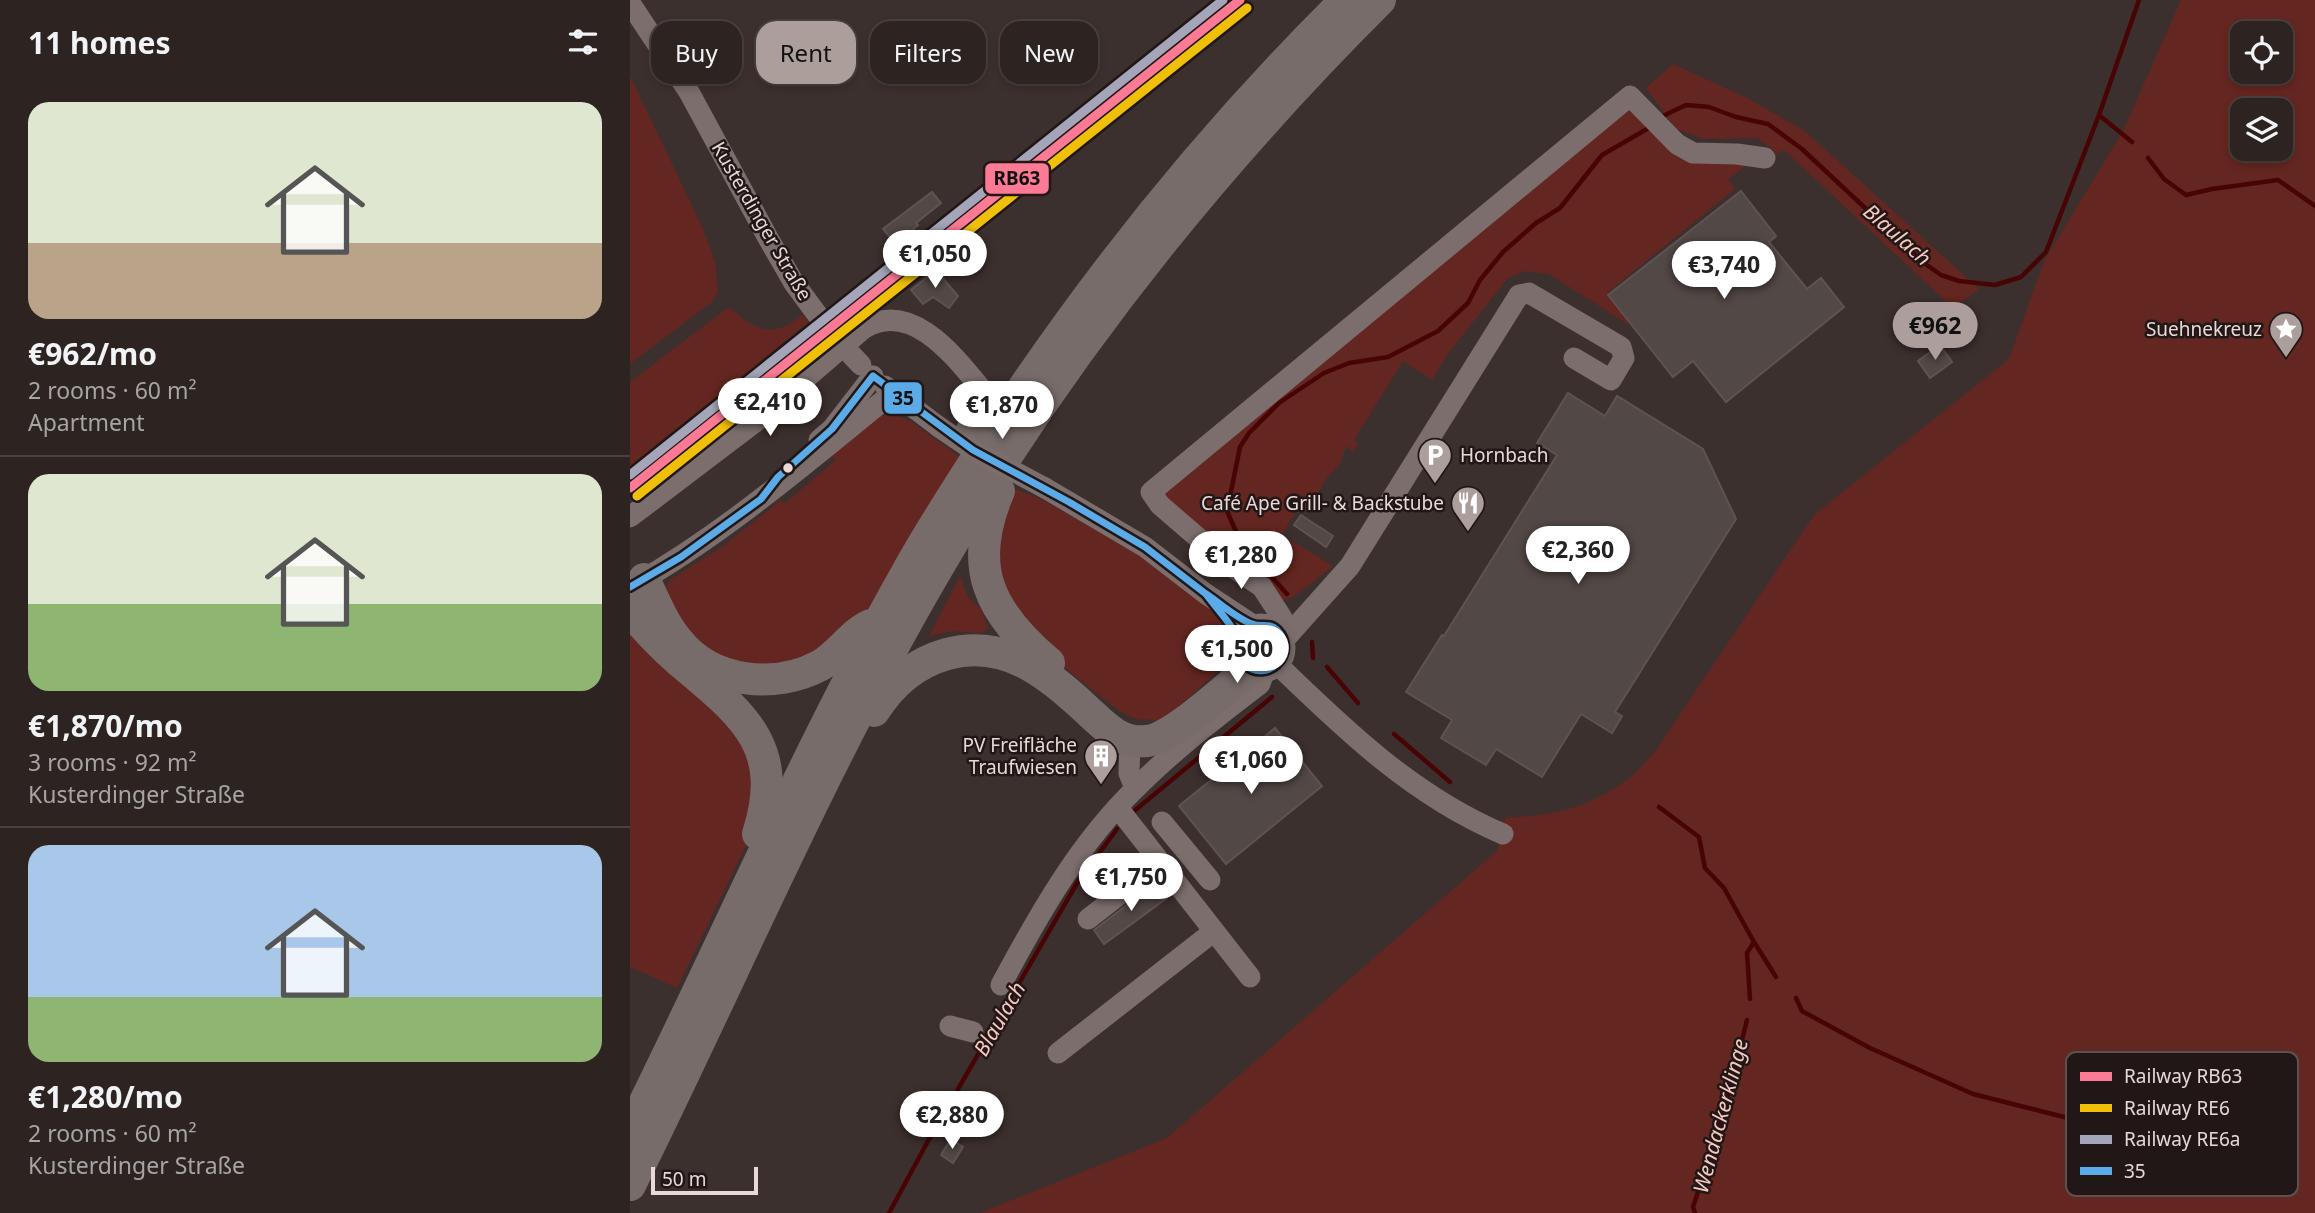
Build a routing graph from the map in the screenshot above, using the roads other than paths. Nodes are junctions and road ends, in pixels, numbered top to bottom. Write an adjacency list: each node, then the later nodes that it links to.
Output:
1 (1346, 0): 15 (highway)
2 (1380, 0): 9 (highway)
3 (630, 3): 6 (street, Kusterdinger Straße, bridge)
4 (1765, 158): 16 (street)
5 (1574, 358): 13 (street)
6 (867, 370): 7 (street, Kusterdinger Straße); 10 (street)
7 (894, 393): 10 (street); 16 (street, Kusterdinger Straße, bridge)
8 (967, 428): 11 (street)
9 (1020, 436): 16 (highway); 20 (highway)
10 (761, 499): 12 (street)
11 (630, 517)
12 (637, 583): 15 (highway)
13 (1321, 596): 16 (street); 16 (street)
14 (630, 610): 24 (highway)
15 (880, 621): 24 (highway)
16 (1259, 645): 17 (highway); 23 (street)
17 (1188, 728): 18 (highway); 19 (street)
18 (1130, 741): 19 (street); 20 (highway)
19 (1135, 788): 21 (street)
20 (820, 790): 35 (highway)
21 (1121, 810): 25 (street); 30 (street)
22 (1162, 822): 26 (street)
23 (1503, 834)
24 (760, 858): 34 (highway)
25 (1160, 863): 27 (street); 28 (street)
26 (1210, 880)
27 (1088, 919)
28 (1213, 932): 29 (street); 33 (street)
29 (1250, 977)
30 (1001, 985)
31 (950, 1026): 32 (street)
32 (973, 1032)
33 (1058, 1053)
34 (630, 1132)
35 (630, 1185)

